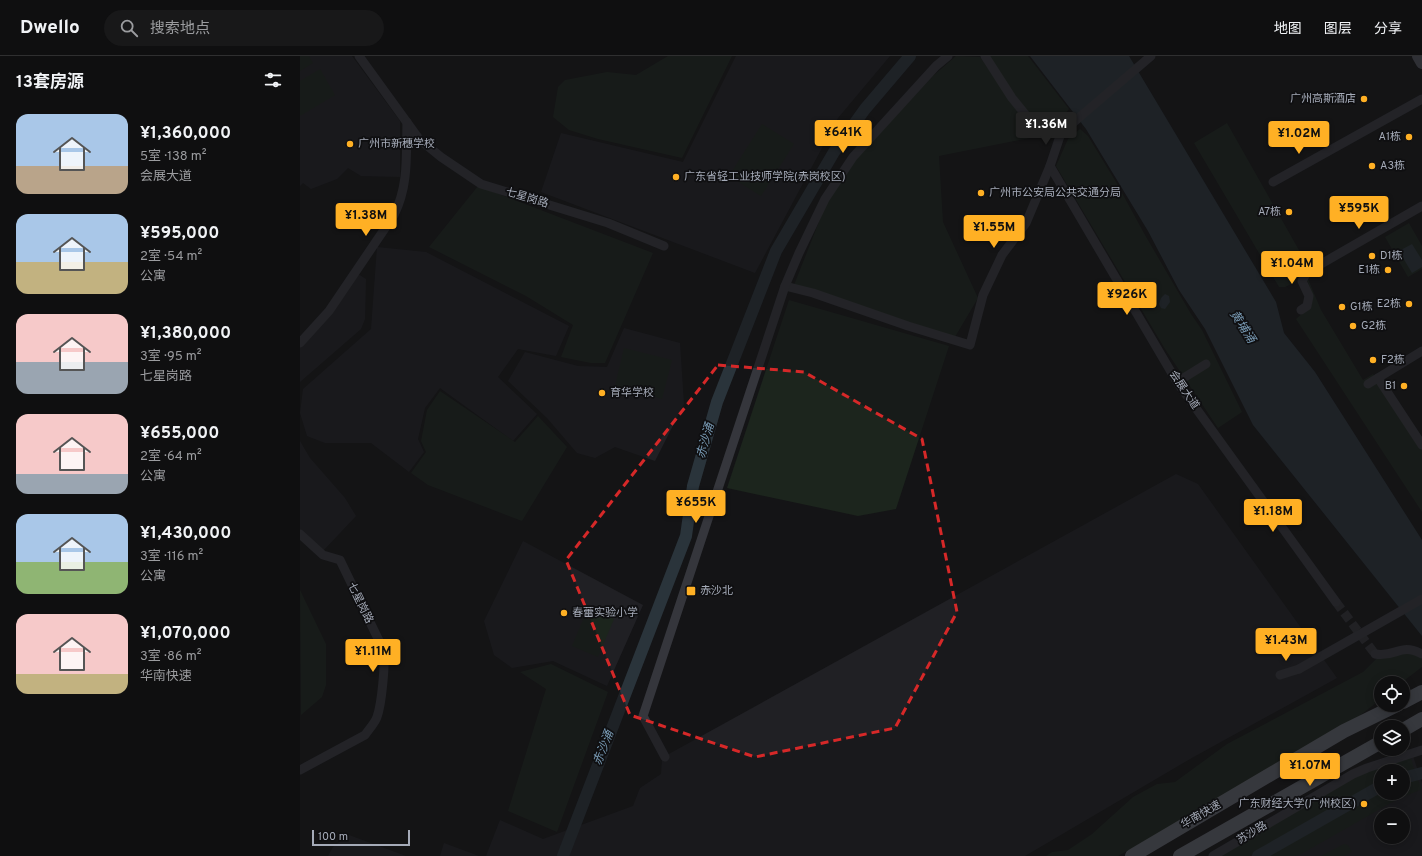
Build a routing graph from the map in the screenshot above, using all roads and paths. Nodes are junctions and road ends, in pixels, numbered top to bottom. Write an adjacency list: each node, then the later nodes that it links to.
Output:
1 (359, 56): 8 (street, 七星岗路)
2 (948, 56): 14 (street)
3 (985, 56): 9 (street)
4 (1151, 56): 9 (street)
5 (1418, 56): 6 (main road)
6 (1422, 63)
7 (1422, 100): 11 (street)
8 (407, 122): 13 (street, 七星岗路); 16 (street)
9 (1061, 133): 10 (street)
10 (1050, 166): 14 (street); 20 (street, 会展大道)
11 (1272, 182)
12 (1422, 206): 15 (street)
13 (664, 246)
14 (785, 286): 36 (street)
15 (1301, 310)
16 (300, 343)
17 (1422, 351): 19 (street)
18 (1206, 364): 20 (street)
19 (1378, 378): 21 (street); 22 (street)
20 (1177, 382): 25 (street, 会展大道)
21 (1368, 384)
22 (1422, 445)
23 (300, 534): 37 (street, 七星岗路)
24 (1422, 599): 28 (street, bridge)
25 (1336, 602)
26 (1375, 654): 27 (street)
27 (1422, 654)
28 (1280, 675)
29 (1422, 692): 30 (highway)
30 (1410, 698)
31 (1383, 712): 38 (highway, 华南快速)
32 (1422, 719): 33 (highway)
33 (1410, 726)
34 (1374, 746): 39 (highway)
35 (1422, 750): 40 (street, 苏沙路)
36 (665, 757)
37 (300, 770)
38 (1132, 856)
39 (1180, 856)
40 (1213, 856)

